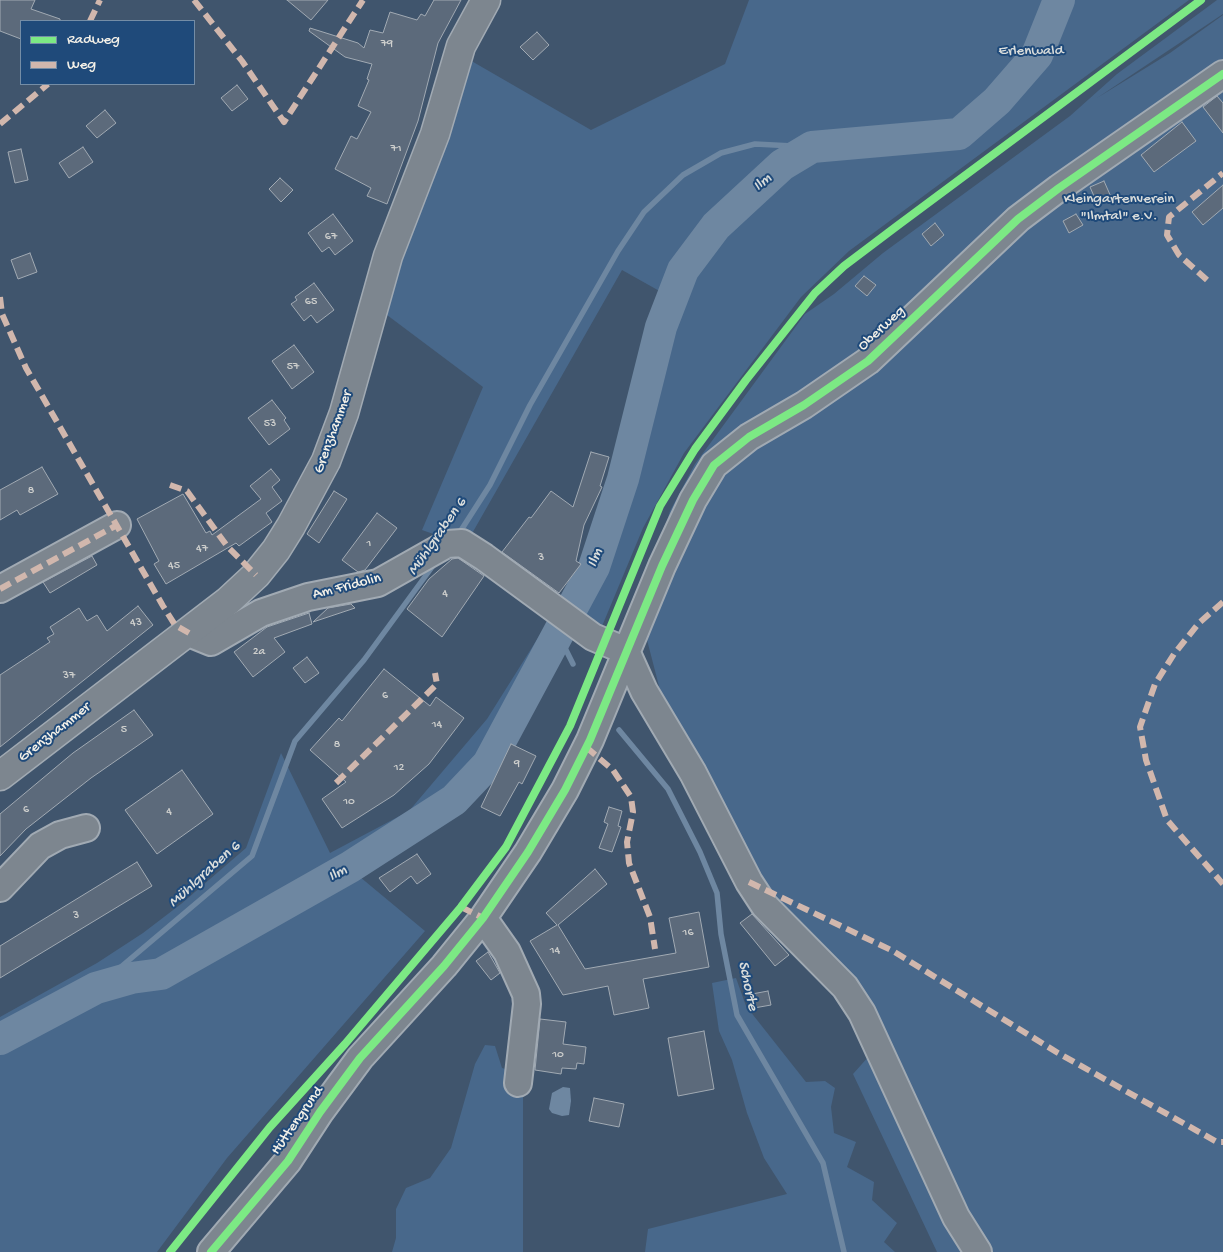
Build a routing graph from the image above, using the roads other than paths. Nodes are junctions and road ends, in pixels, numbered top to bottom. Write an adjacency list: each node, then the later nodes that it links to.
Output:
1 (486, 0): 5 (main road, Grenzhammer)
2 (1223, 74): 6 (street, Oberweg)
3 (117, 525): 4 (street)
4 (0, 589)
5 (189, 633): 6 (street, Am Fridolin); 7 (main road, Grenzhammer)
6 (626, 651): 10 (street, Hüttengrund); 13 (street)
7 (0, 776)
8 (86, 828): 9 (street)
9 (0, 888)
10 (483, 918): 11 (street); 12 (street, Hüttengrund)
11 (518, 1084)
12 (211, 1252)
13 (978, 1252)

